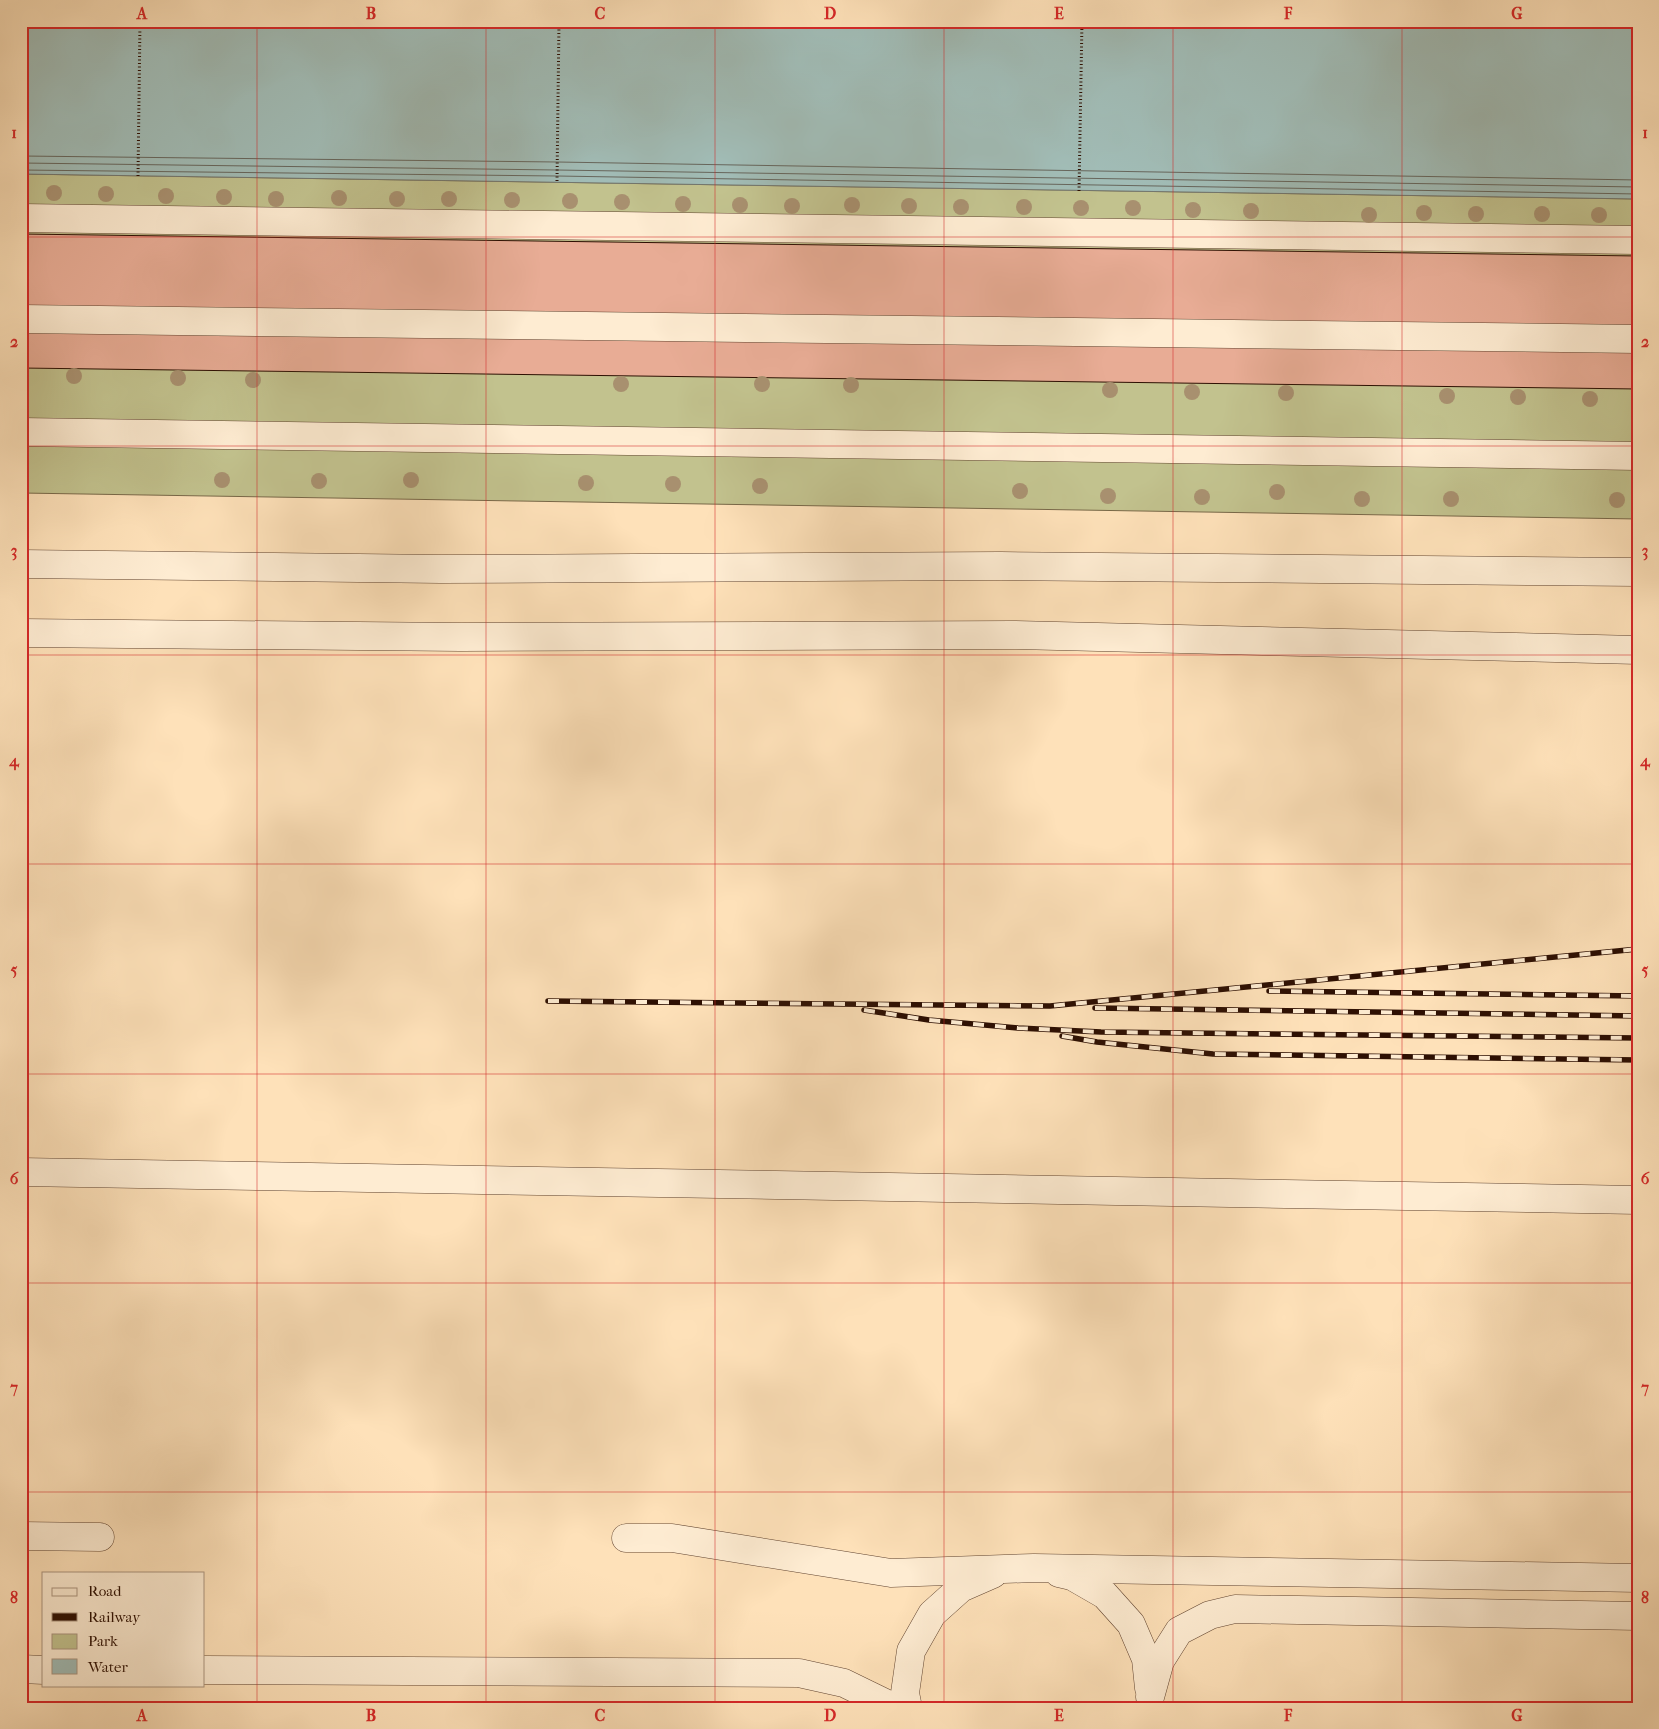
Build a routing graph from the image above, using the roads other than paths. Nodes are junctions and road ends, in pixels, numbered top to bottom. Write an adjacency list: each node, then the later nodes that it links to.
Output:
1 (21, 218): 2 (street)
2 (1638, 240)
3 (21, 319): 4 (street)
4 (1638, 339)
5 (21, 432): 6 (street)
6 (1638, 456)
7 (21, 564): 8 (street)
8 (1638, 572)
9 (21, 632): 10 (street)
10 (1638, 650)
11 (21, 1172): 12 (street)
12 (1638, 1200)
13 (21, 1536): 14 (street)
14 (100, 1537)
15 (626, 1538): 16 (street)
16 (1034, 1568): 17 (street); 22 (street); 24 (street)
17 (1638, 1578)
18 (1638, 1616): 22 (street)
19 (21, 1670): 20 (street)
20 (42, 1670)
21 (205, 1670): 23 (street)
22 (1149, 1702)
23 (889, 1708)
24 (908, 1708)

